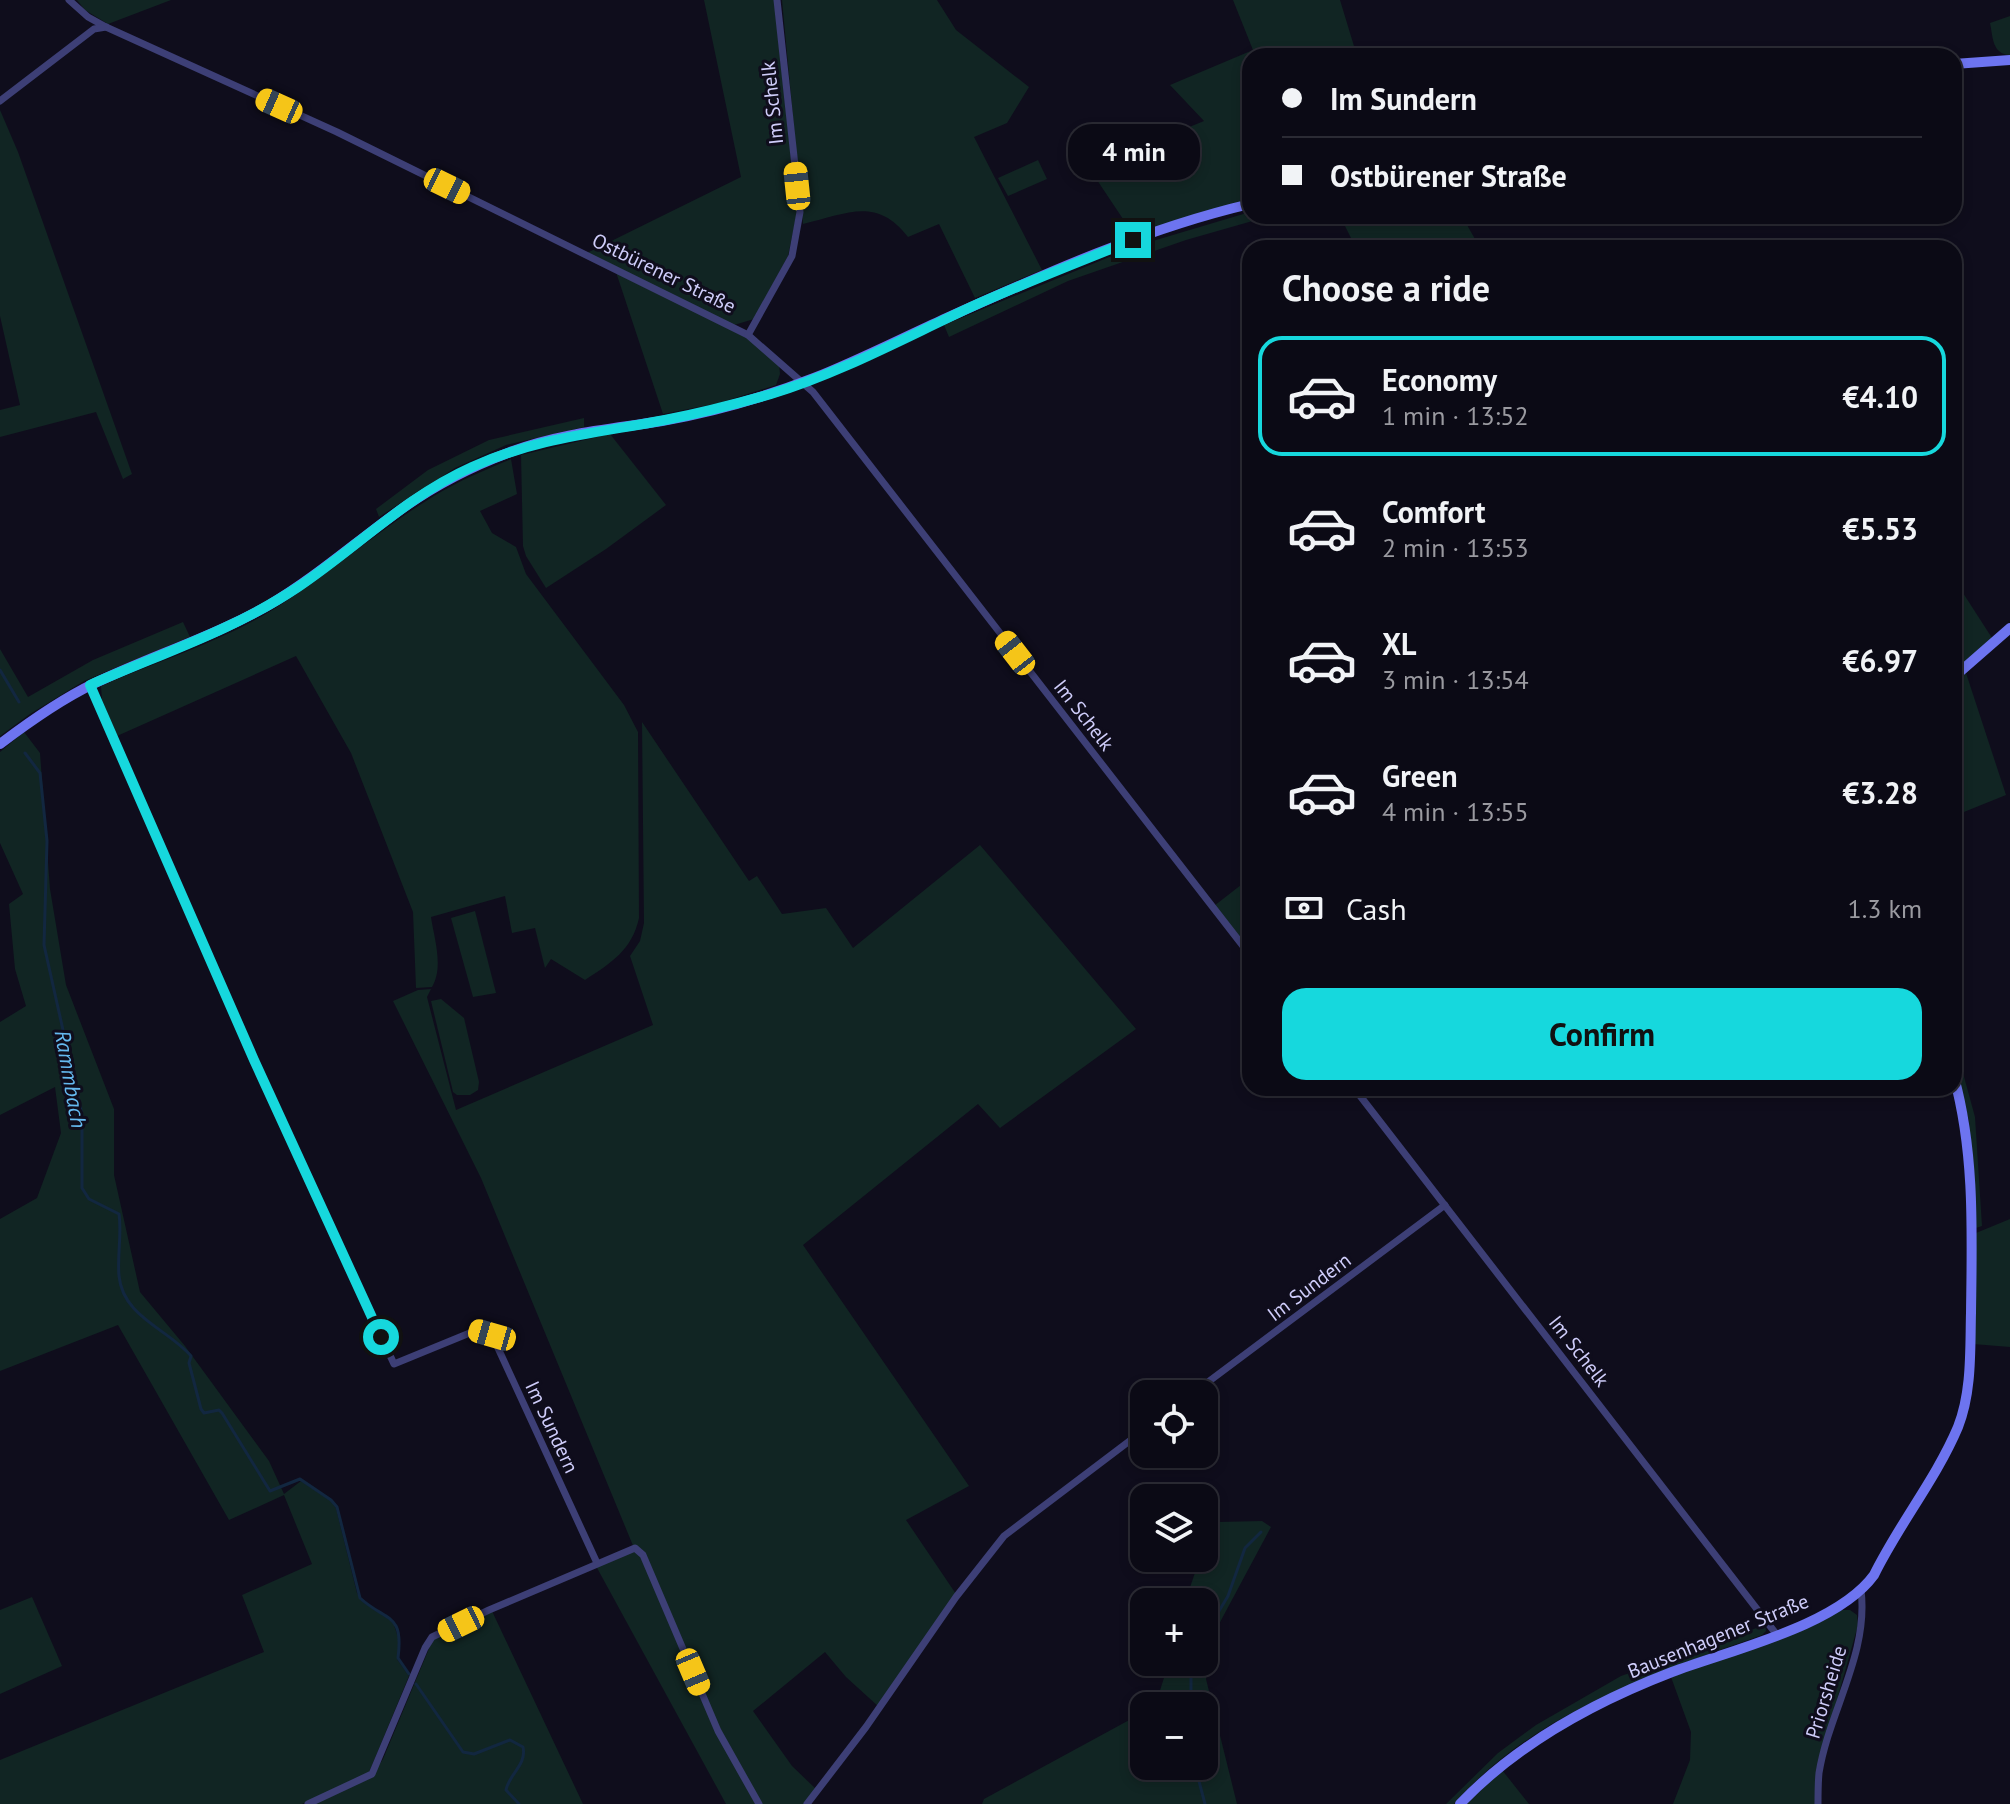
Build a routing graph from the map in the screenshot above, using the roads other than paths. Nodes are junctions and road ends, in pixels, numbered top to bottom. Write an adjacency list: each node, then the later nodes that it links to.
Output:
1 (69, 0): 3 (street, Ostbürener Straße)
2 (777, 0): 8 (street, Im Schelk)
3 (106, 27): 6 (street); 8 (street, Ostbürener Straße)
4 (2010, 60): 5 (street)
5 (1962, 63)
6 (0, 101)
7 (1242, 206): 9 (street)
8 (748, 335): 9 (street, Ostbürener Straße)
9 (803, 382): 12 (street); 14 (street, Im Schelk)
10 (2010, 628): 11 (street)
11 (1962, 670)
12 (90, 685): 13 (street); 20 (street, Im Sundern)
13 (0, 744)
14 (1242, 945)
15 (1360, 1096): 17 (street, Im Schelk)
16 (1958, 1096): 21 (street, Bausenhagener Straße)
17 (1445, 1205): 18 (street, Im Sundern); 22 (street, Im Schelk)
18 (1211, 1380)
19 (1130, 1441): 25 (street)
20 (597, 1563): 23 (street); 24 (street)
21 (1861, 1590): 22 (street, Bausenhagener Straße); 27 (street, Priorsheide)
22 (1777, 1635): 26 (street, Bausenhagener Straße)
23 (308, 1804)
24 (759, 1804)
25 (807, 1804)
26 (1460, 1804)
27 (1818, 1804)

